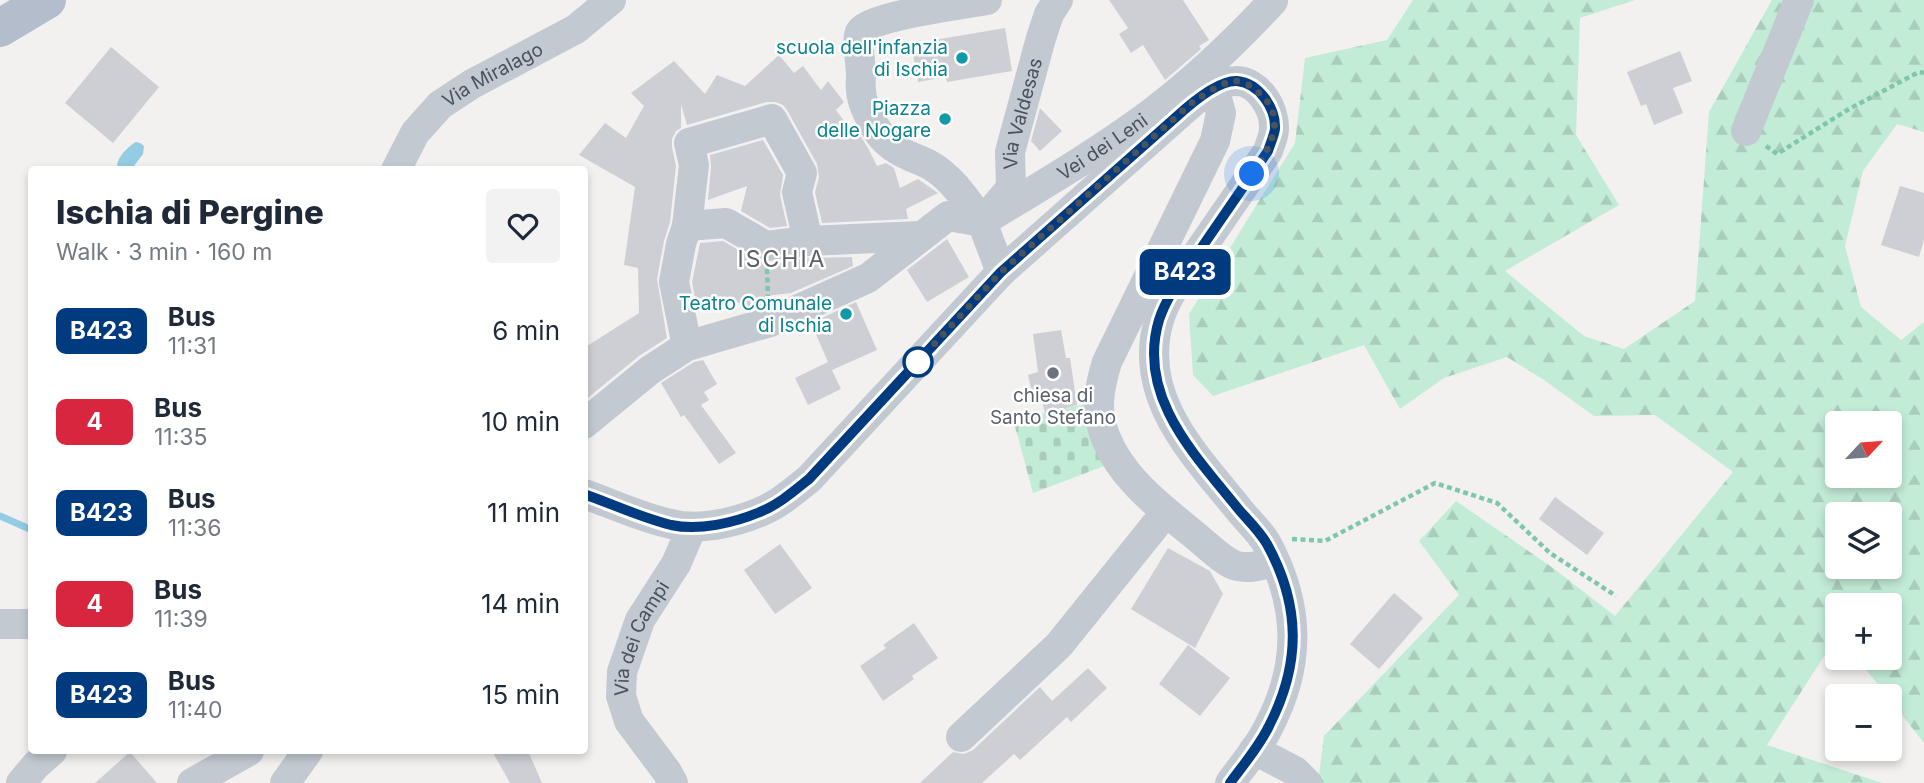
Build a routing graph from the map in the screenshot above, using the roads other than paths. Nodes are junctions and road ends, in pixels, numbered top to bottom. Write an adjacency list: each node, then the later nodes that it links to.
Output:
1 (47, 0): 7 (main road)
2 (611, 0): 10 (street, Via Miralago)
3 (987, 0): 11 (street)
4 (1058, 0): 11 (street, Via Valdesas)
5 (1799, 0): 9 (street)
6 (1273, 1): 8 (street); 11 (street, Vei dei Leni)
7 (0, 28)
8 (1224, 85): 15 (street); 19 (street); 21 (street)
9 (1745, 131)
10 (398, 166)
11 (982, 222): 13 (street); 15 (street)
12 (687, 226): 14 (street); 14 (street); 16 (street)
13 (920, 236): 14 (street); 16 (street)
14 (808, 241)
15 (1001, 272): 20 (street)
16 (687, 346): 17 (street)
17 (588, 421)
18 (588, 495): 20 (street)
19 (1166, 512): 21 (street); 24 (street)
20 (692, 527): 32 (street, Via dei Campi)
21 (1270, 552): 25 (street)
22 (0, 624): 23 (street)
23 (28, 624)
24 (961, 737)
25 (1261, 739): 33 (street); 34 (street)
26 (49, 754): 29 (street)
27 (244, 754): 30 (street)
28 (306, 754): 31 (street)
29 (21, 783)
30 (192, 783)
31 (285, 783)
32 (673, 783)
33 (1230, 783)
34 (1307, 783)

